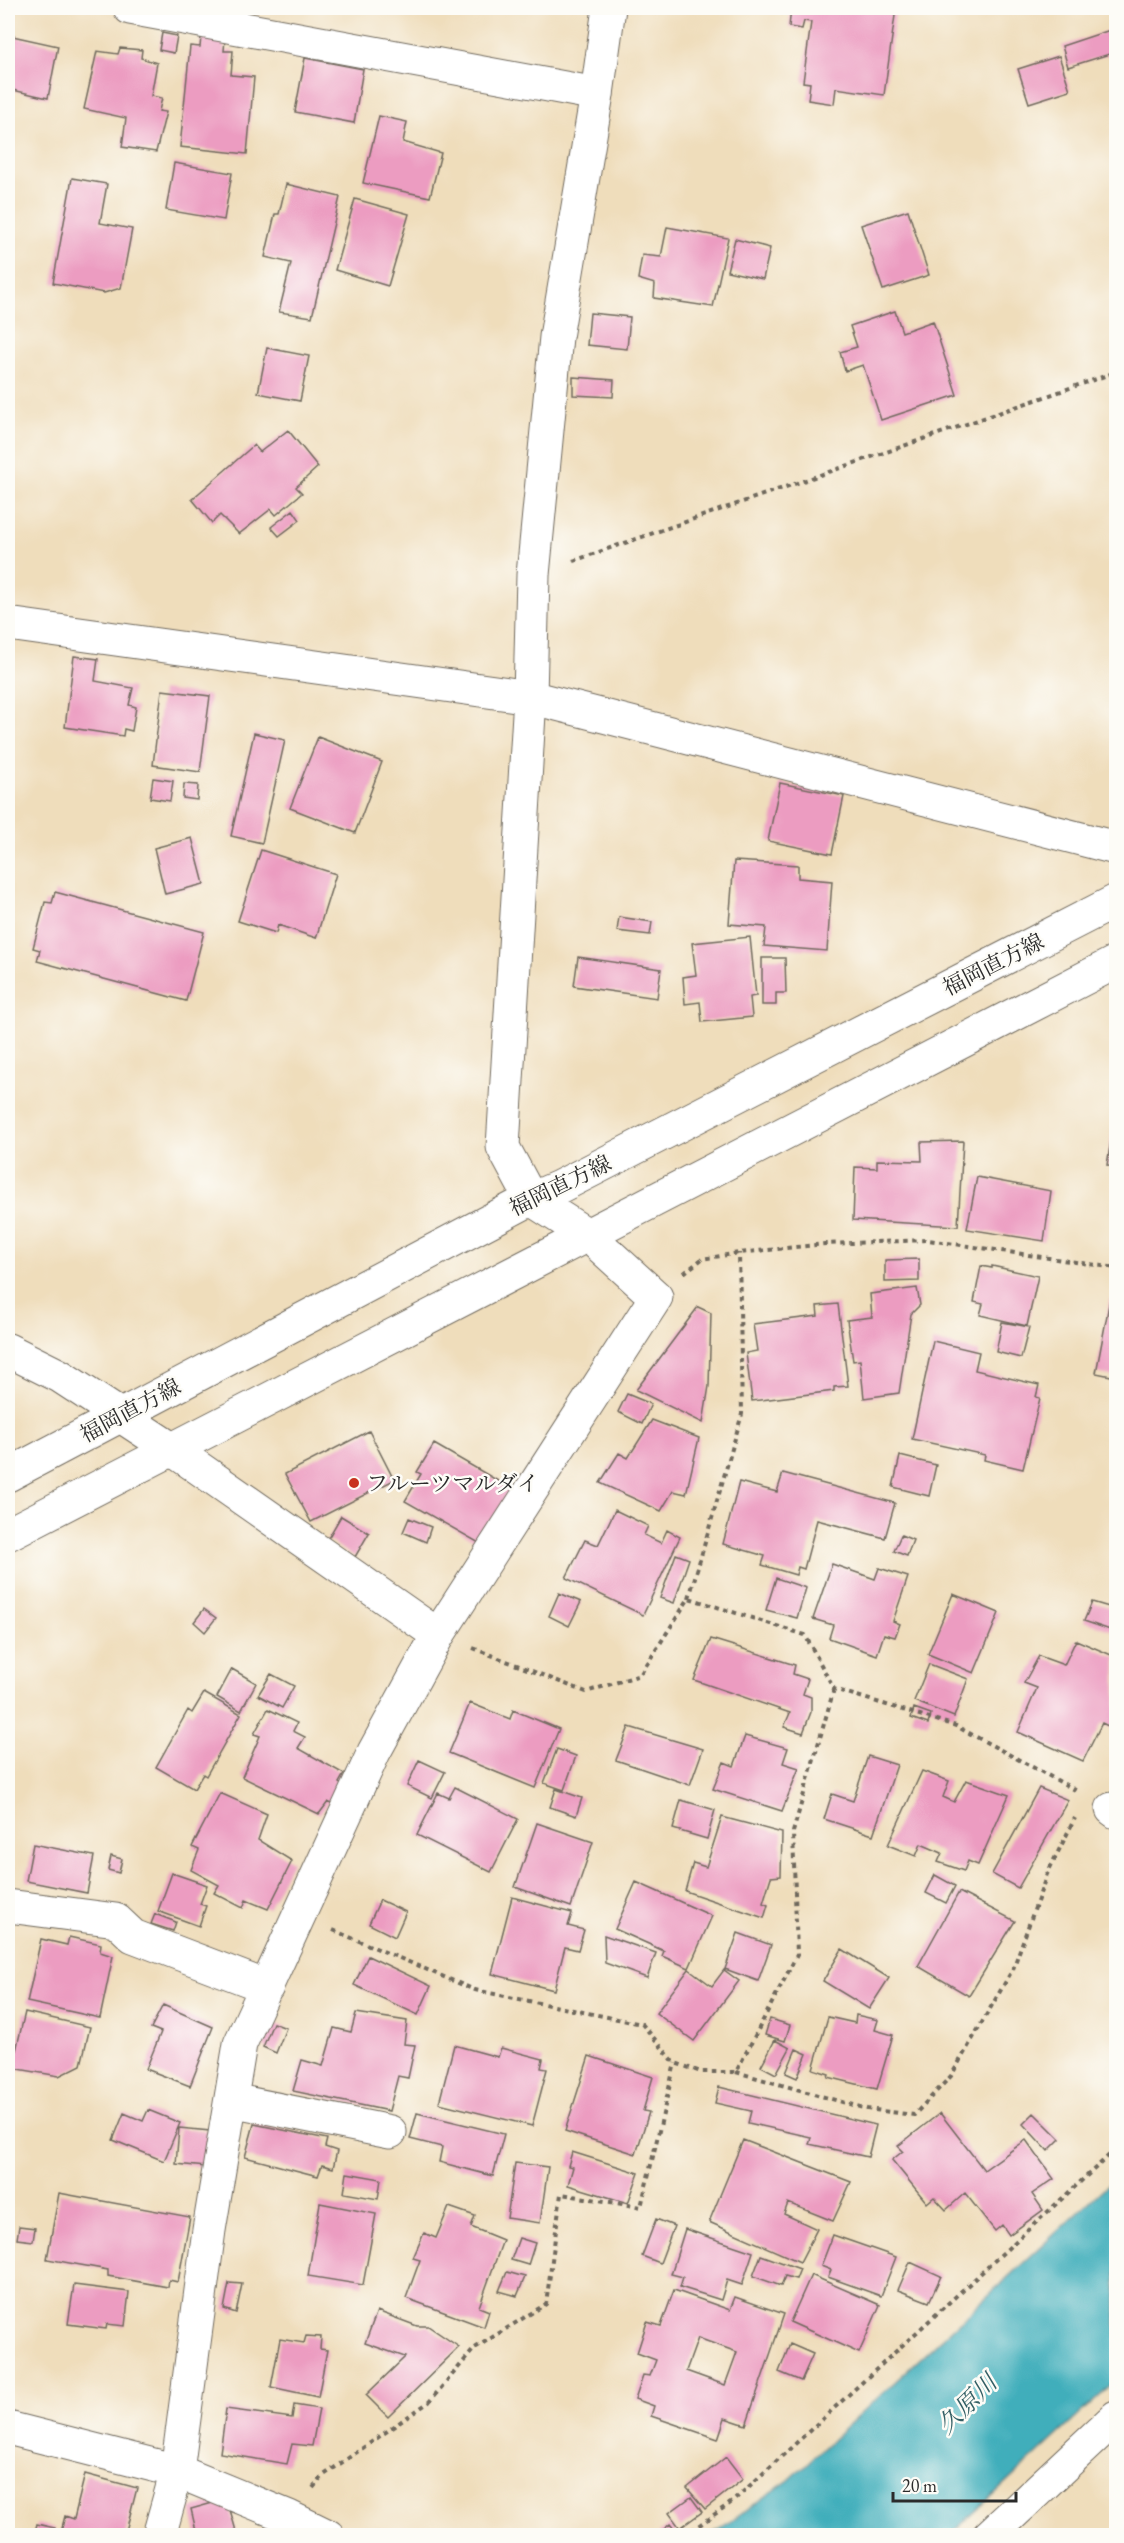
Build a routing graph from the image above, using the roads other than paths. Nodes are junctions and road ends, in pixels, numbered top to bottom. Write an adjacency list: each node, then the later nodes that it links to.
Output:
1 (130, 8): 3 (street)
2 (609, 8): 3 (street)
3 (597, 94): 5 (street)
4 (8, 624): 5 (street)
5 (530, 697): 6 (street); 9 (street)
6 (1116, 848)
7 (1116, 901): 9 (street, 福岡直方線)
8 (1116, 962): 10 (street)
9 (531, 1199): 10 (street); 12 (street, 福岡直方線)
10 (589, 1236): 13 (street); 16 (street)
11 (8, 1350): 12 (street)
12 (119, 1415): 13 (street); 14 (street, 福岡直方線)
13 (173, 1450): 15 (street); 16 (street)
14 (8, 1475)
15 (8, 1534)
16 (438, 1635): 18 (street)
17 (8, 1906): 18 (street)
18 (267, 1987): 19 (street)
19 (231, 2100): 20 (street); 23 (street)
20 (390, 2132)
21 (1116, 2417): 26 (street)
22 (8, 2428): 23 (street)
23 (177, 2471): 24 (street); 25 (street)
24 (159, 2535)
25 (328, 2535)
26 (989, 2535)

